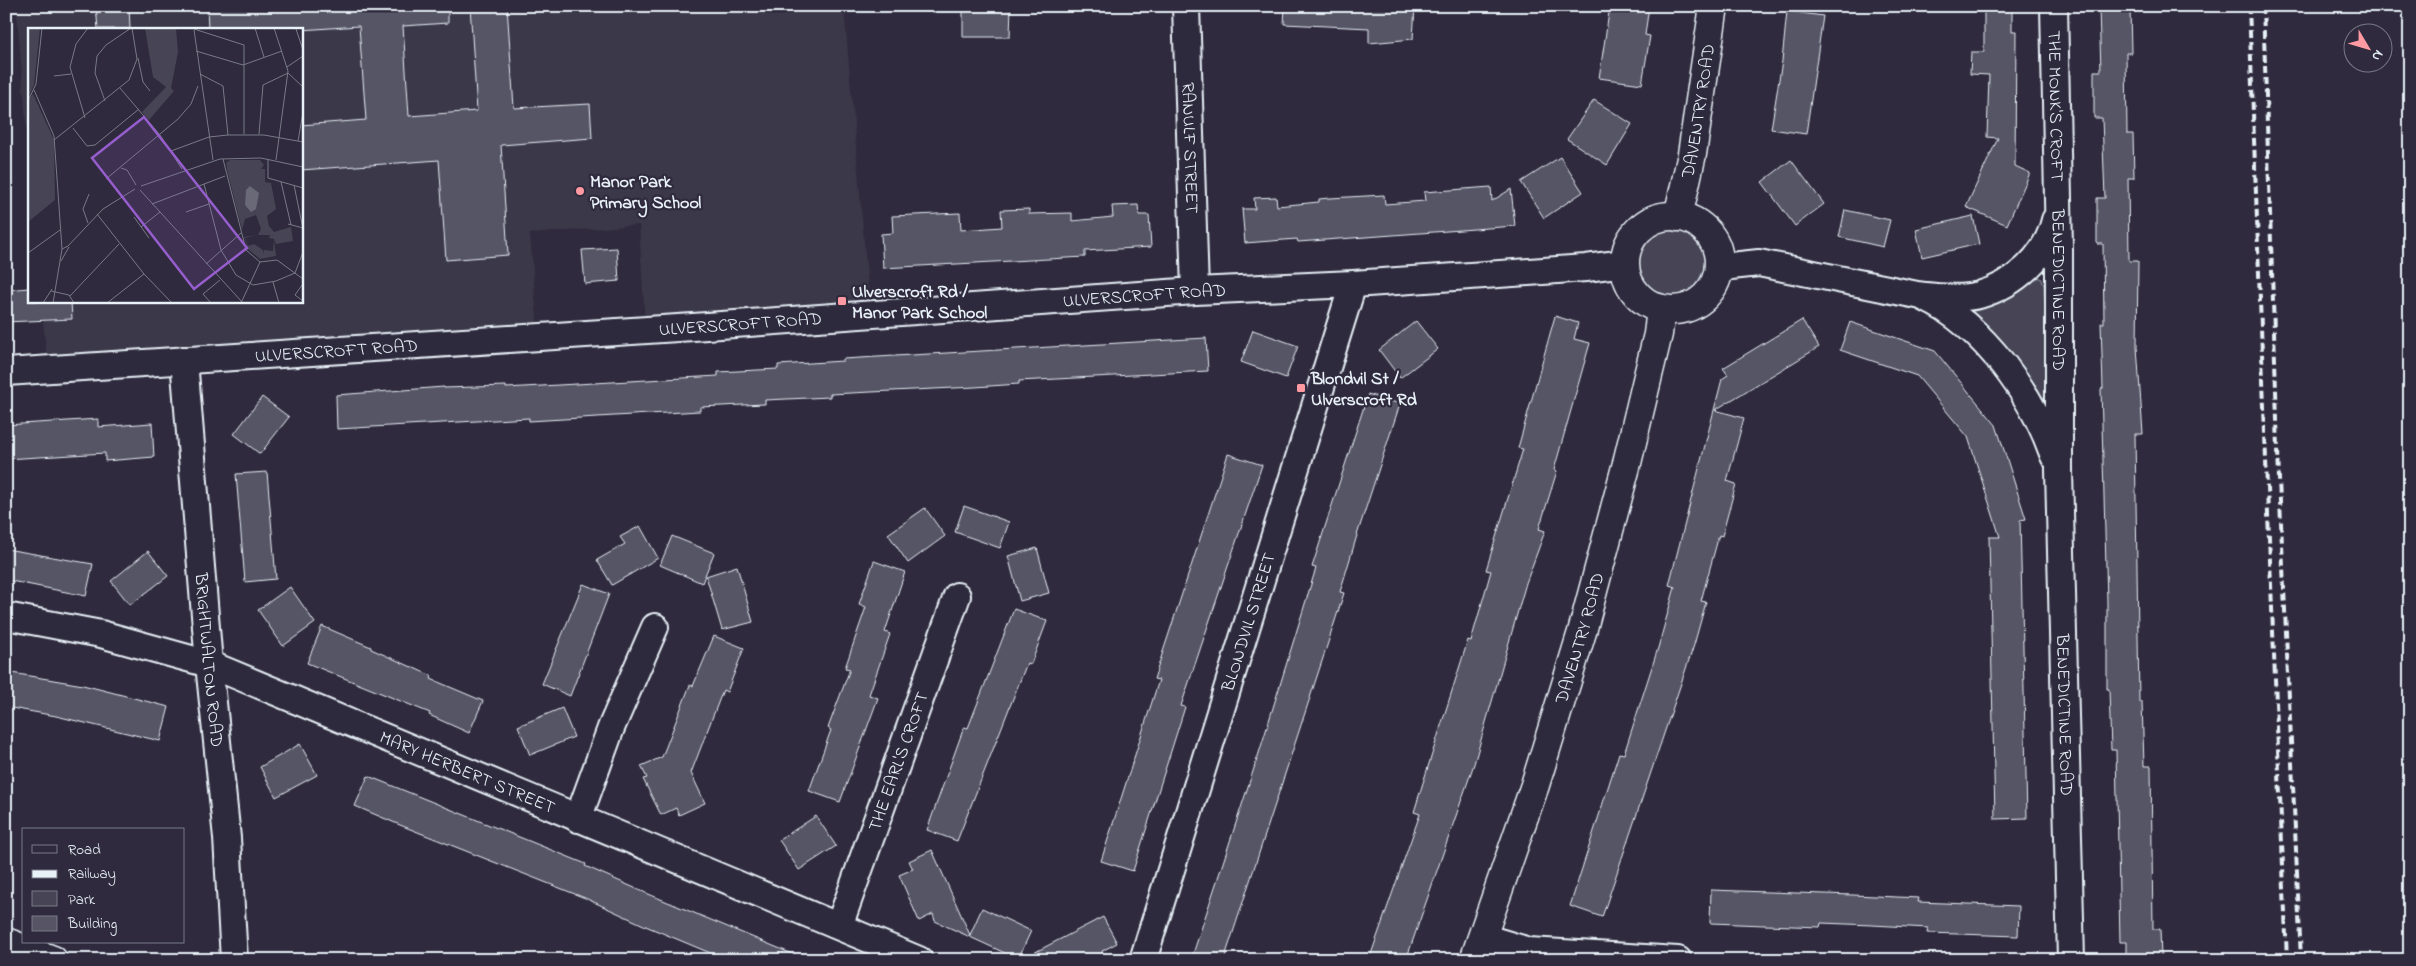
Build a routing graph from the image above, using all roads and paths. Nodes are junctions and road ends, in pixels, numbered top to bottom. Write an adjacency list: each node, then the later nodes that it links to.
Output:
1 (1186, 6): 9 (street, RANULF STREET)
2 (1714, 6): 5 (street, DAVENTRY ROAD)
3 (2054, 6): 4 (street, THE MONK'S CROFT)
4 (2058, 206): 10 (street, BENEDICTINE ROAD); 14 (street, BENEDICTINE ROAD)
5 (1678, 217): 6 (street); 7 (street)
6 (1625, 263): 8 (street, ULVERSCROFT ROAD); 11 (street)
7 (1718, 270): 10 (street, BENEDICTINE ROAD); 11 (street)
8 (1353, 284): 9 (street, ULVERSCROFT ROAD); 26 (street, BLONDVIL STREET)
9 (1195, 291): 12 (street, ULVERSCROFT ROAD)
10 (1917, 295): 14 (street, BENEDICTINE ROAD)
11 (1661, 309): 22 (street, DAVENTRY ROAD)
12 (184, 360): 13 (street, ULVERSCROFT ROAD); 18 (street, BRIGHTWALTON ROAD)
13 (6, 372)
14 (2059, 470): 28 (street, BENEDICTINE ROAD)
15 (956, 596): 20 (street, THE EARL'S CROFT)
16 (6, 616): 18 (street, MARY HERBERT STREET)
17 (655, 627): 19 (street)
18 (209, 664): 19 (street, MARY HERBERT STREET); 24 (street, BRIGHTWALTON ROAD)
19 (578, 819): 20 (street, MARY HERBERT STREET)
20 (839, 926): 25 (street, MARY HERBERT STREET)
21 (6, 942): 23 (street)
22 (1478, 949): 27 (street)
23 (53, 960)
24 (234, 960)
25 (919, 960)
26 (1143, 960)
27 (1678, 960)
28 (2070, 960)

